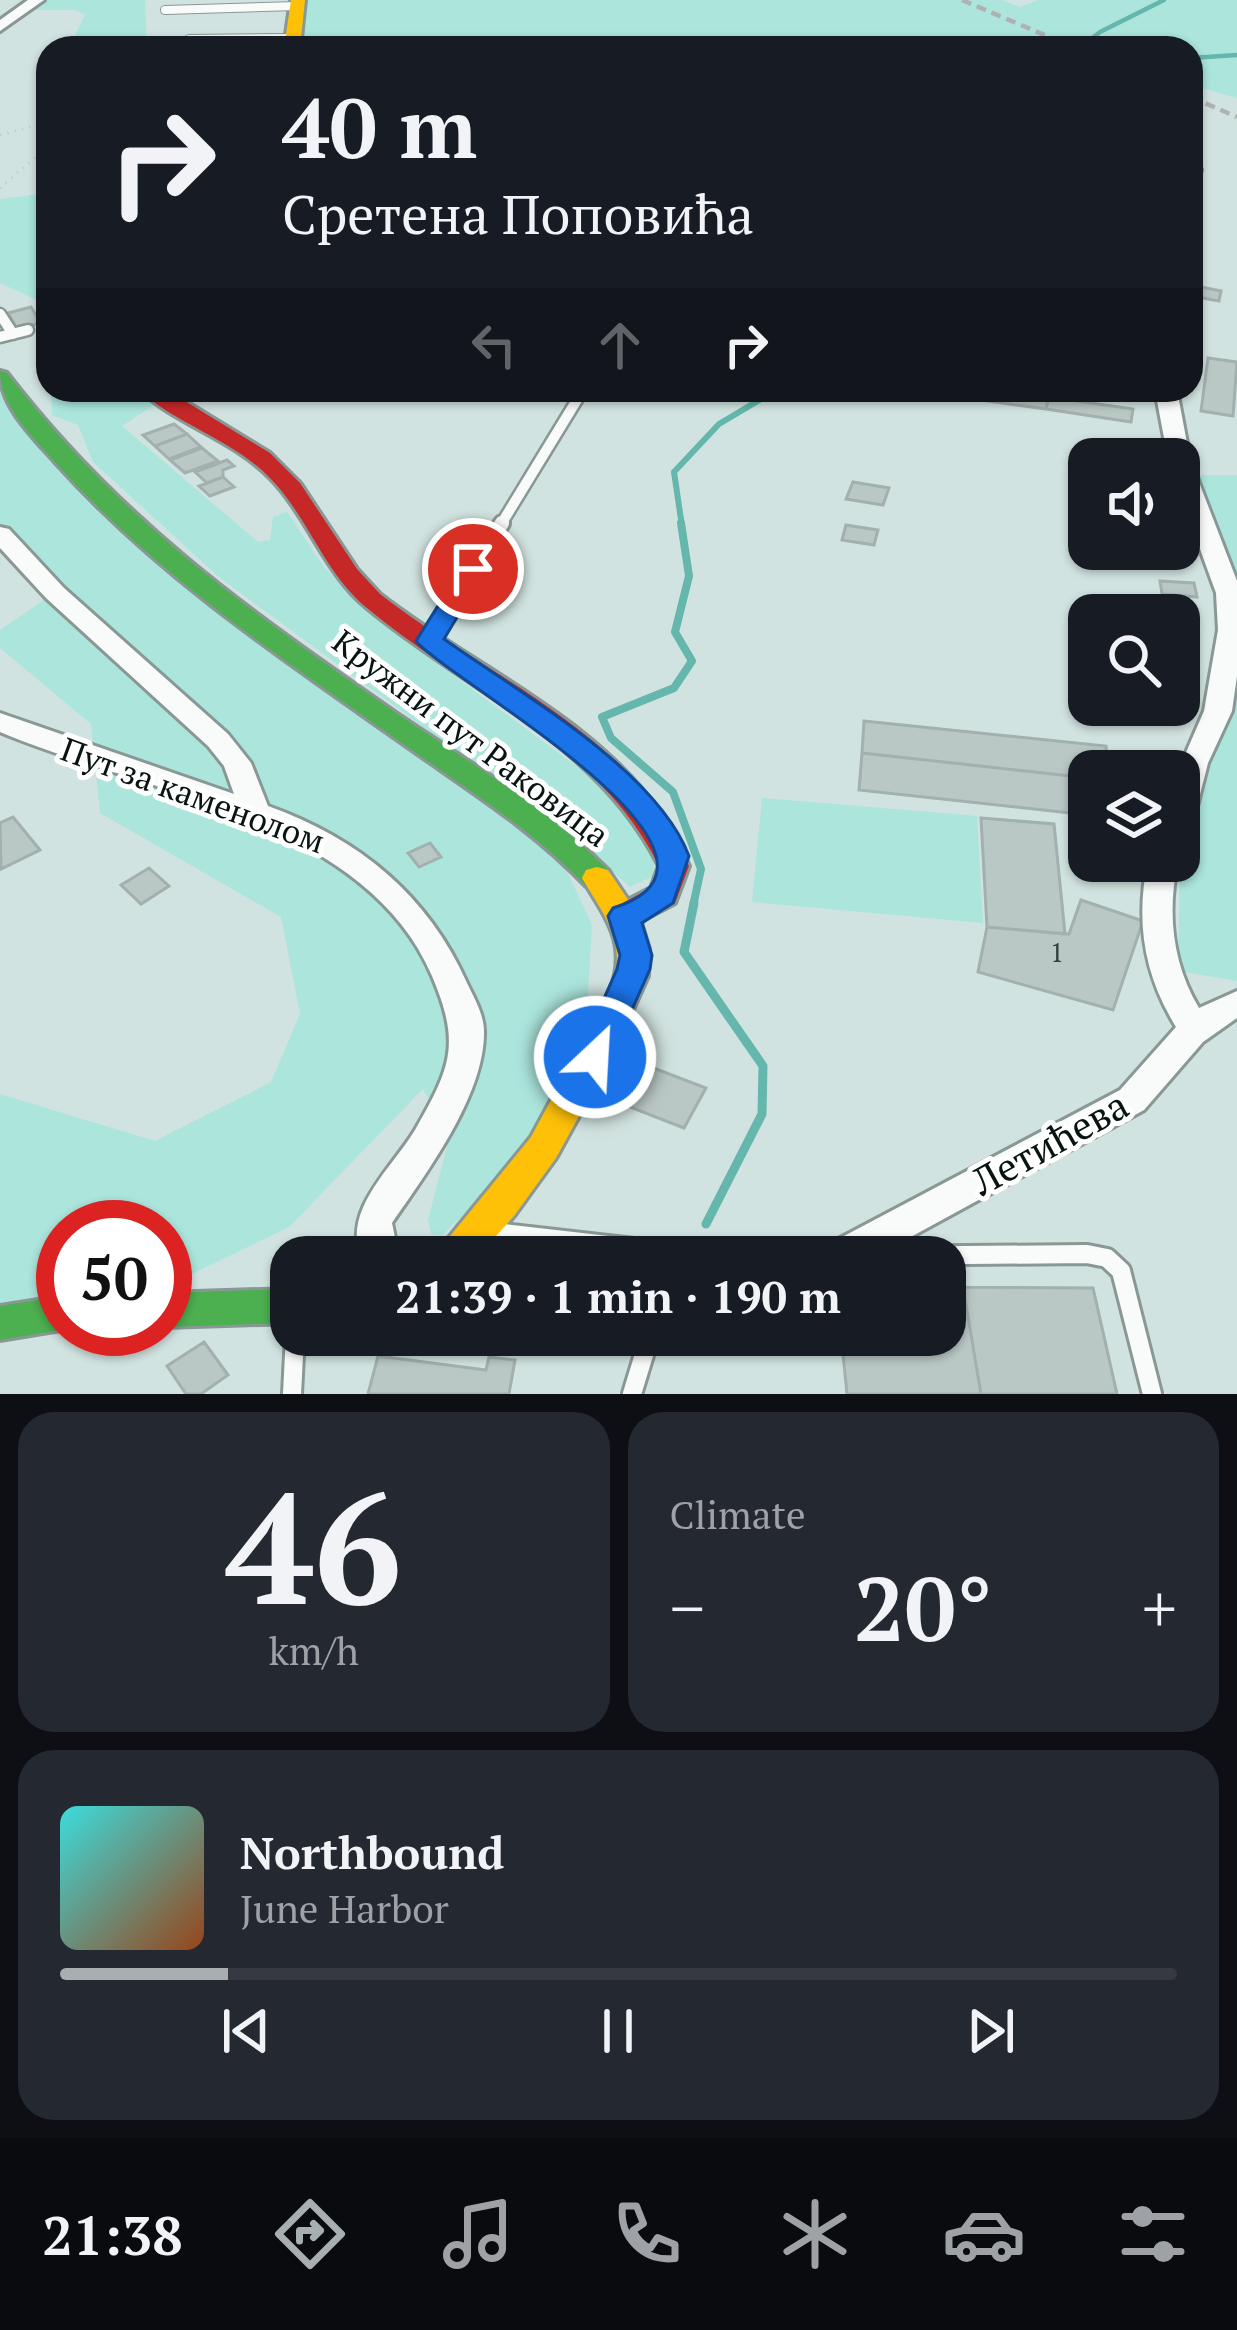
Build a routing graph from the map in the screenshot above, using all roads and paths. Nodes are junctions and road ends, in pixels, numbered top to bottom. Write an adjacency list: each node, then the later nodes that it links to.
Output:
1 (37, 0): 4 (street)
2 (298, 3): 3 (lane); 5 (main road)
3 (165, 10)
4 (0, 27)
5 (293, 36)
6 (36, 125): 7 (path)
7 (0, 135)
8 (36, 156): 9 (path)
9 (0, 188)
10 (0, 314): 12 (lane)
11 (28, 330): 12 (lane)
12 (7, 336)
13 (0, 377): 25 (main road, Кружни пут Раковица)
14 (171, 402): 20 (main road)
15 (576, 402): 20 (lane)
16 (1168, 402): 17 (street)
17 (1175, 438)
18 (1200, 514): 22 (street)
19 (0, 534): 23 (street)
20 (429, 641): 25 (main road)
21 (0, 722): 23 (street, Пут за каменолом)
22 (1200, 750)
23 (255, 811): 28 (street, Пут за каменолом)
24 (1161, 882): 27 (street)
25 (624, 916): 29 (main road)
26 (1237, 1004): 27 (street, Летићева)
27 (1193, 1027): 30 (street, Летићева)
28 (372, 1236)
29 (477, 1236)
30 (880, 1236)
31 (966, 1255): 40 (lane)
32 (270, 1307): 33 (main road)
33 (192, 1309)
34 (36, 1317): 35 (main road)
35 (0, 1323)
36 (294, 1356): 38 (lane)
37 (644, 1356): 39 (lane)
38 (292, 1394)
39 (632, 1394)
40 (1151, 1394)

